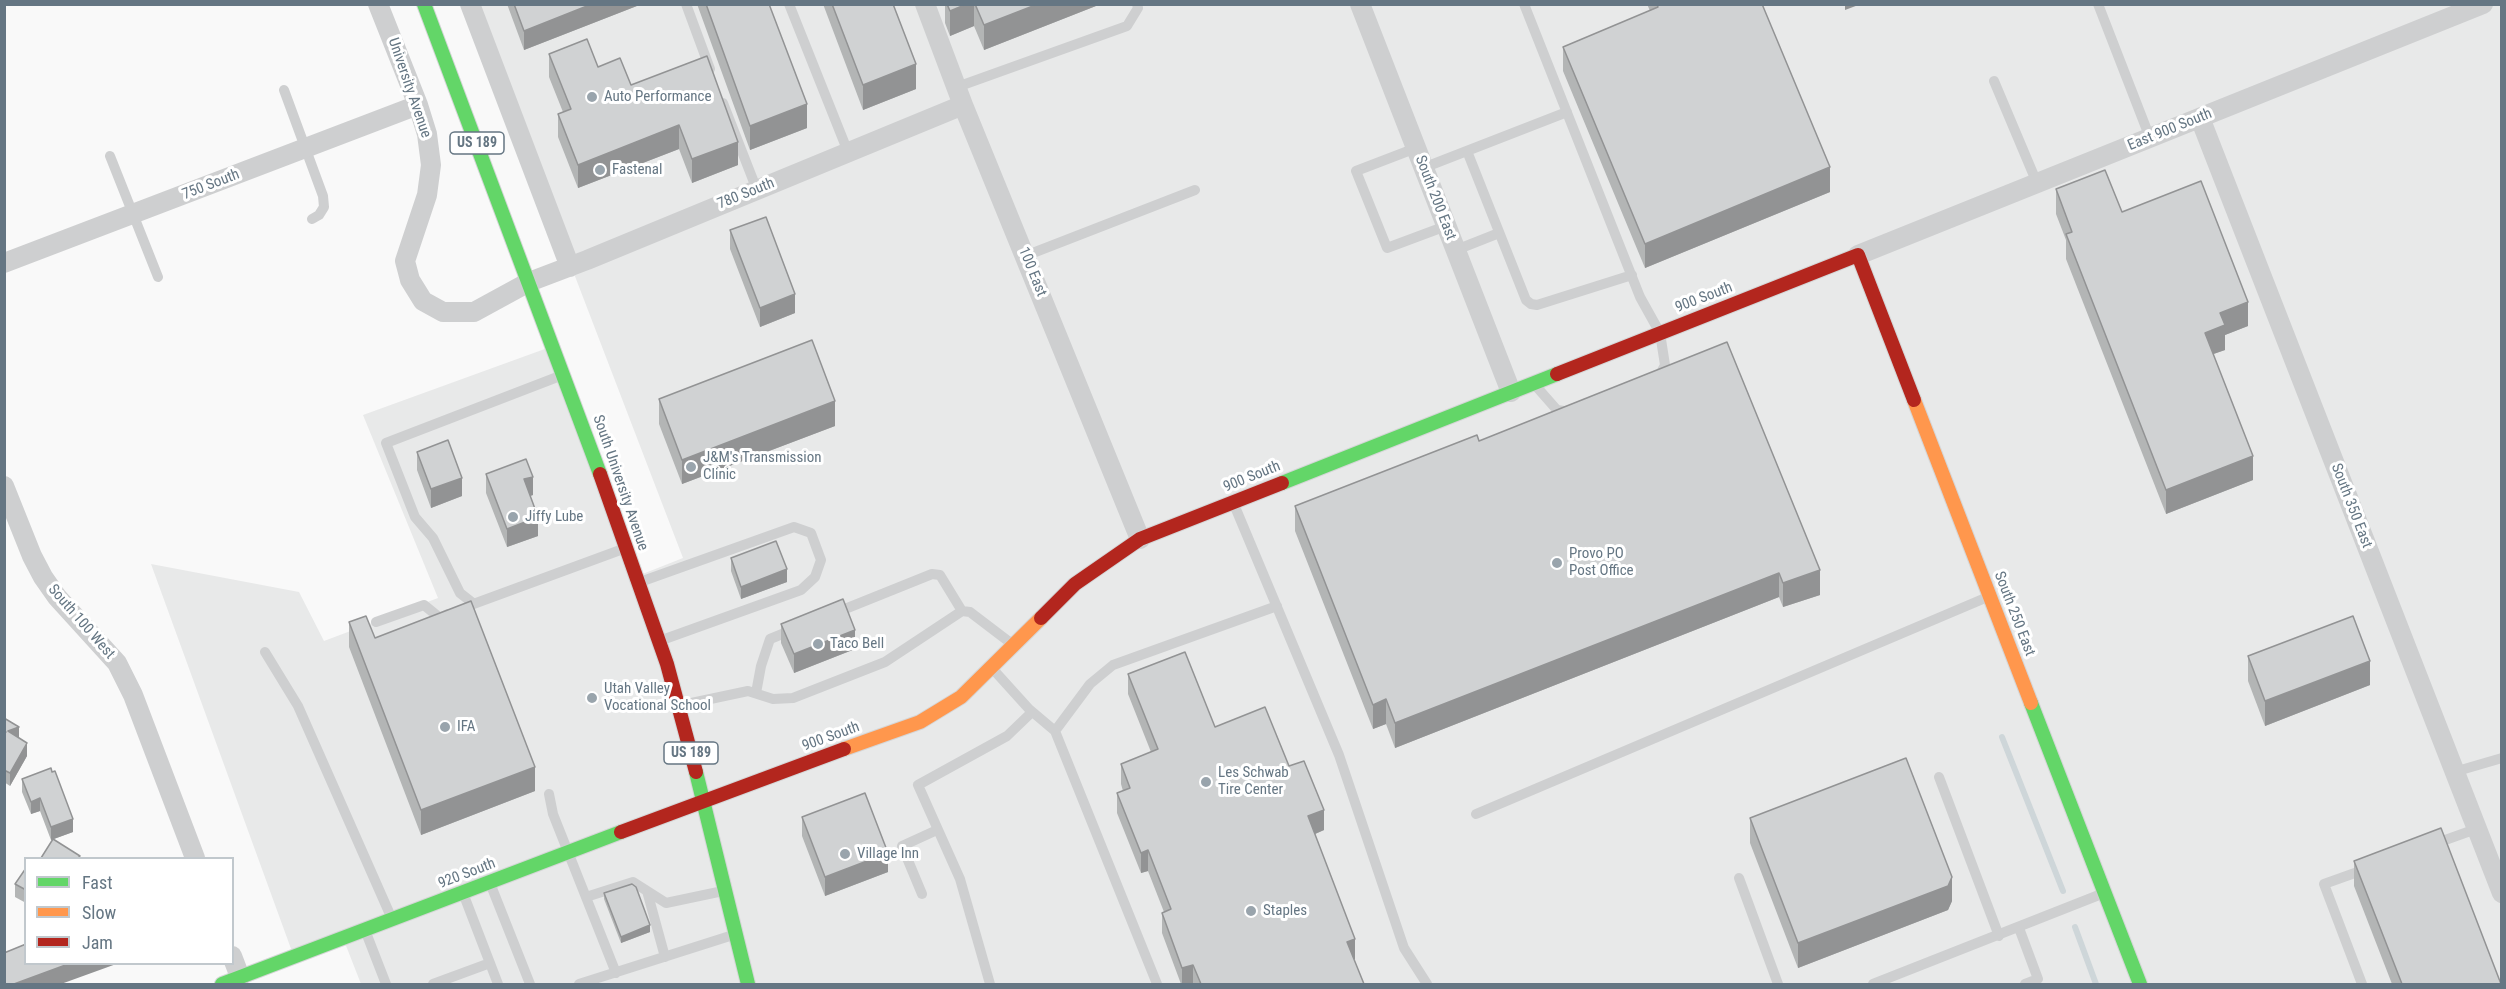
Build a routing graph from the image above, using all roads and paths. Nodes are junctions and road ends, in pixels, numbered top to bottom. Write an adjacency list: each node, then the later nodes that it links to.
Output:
1 (378, 4): 17 (street, University Avenue)
2 (424, 4): 41 (main road, South University Avenue / US 189)
3 (471, 4): 38 (street)
4 (686, 4): 12 (lane)
5 (789, 4): 24 (lane)
6 (925, 4): 16 (street, 100 East)
7 (1137, 4): 16 (lane)
8 (1360, 4): 21 (street, South 200 East)
9 (1524, 4): 18 (lane)
10 (2098, 4): 20 (lane)
11 (2483, 4): 19 (street, East 900 South)
12 (715, 81)
13 (1994, 81): 27 (lane)
14 (284, 90): 22 (lane)
15 (719, 92): 28 (lane)
16 (960, 96): 24 (street, 780 South); 36 (street, 100 East)
17 (418, 105): 22 (street, 750 South); 41 (street, University Avenue)
18 (1567, 112): 23 (lane); 39 (lane)
19 (2200, 118): 20 (street, East 900 South); 69 (street, South 350 East)
20 (2150, 138): 27 (street, East 900 South)
21 (1416, 148): 26 (street, South 200 East); 32 (lane)
22 (306, 149): 30 (street, 750 South); 31 (lane)
23 (1467, 151): 26 (lane); 33 (lane)
24 (848, 152): 28 (street, 780 South)
25 (110, 156): 30 (lane)
26 (1424, 168): 32 (street, South 200 East)
27 (2037, 183): 35 (street, East 900 South)
28 (756, 190): 38 (street, 780 South)
29 (1195, 190): 36 (lane)
30 (133, 214): 37 (street, 750 South); 40 (lane)
31 (312, 219)
32 (1446, 226): 34 (street, South 200 East)
33 (1499, 233): 34 (lane); 39 (lane)
34 (1456, 250): 46 (street, South 200 East)
35 (1858, 255): 42 (main road, 900 South); 53 (main road, South 250 East)
36 (1025, 256): 50 (street, 100 East)
37 (4, 263)
38 (570, 267): 41 (street, 780 South)
39 (1632, 275): 42 (lane)
40 (158, 277)
41 (529, 282): 43 (main road, South University Avenue / US 189)
42 (1660, 333): 44 (main road, 900 South); 45 (lane)
43 (563, 374): 51 (main road, South University Avenue / US 189); 54 (lane)
44 (1533, 383): 46 (main road, 900 South); 47 (lane)
45 (1644, 387)
46 (1511, 392): 49 (main road, 900 South)
47 (1579, 413)
48 (4, 486): 78 (street, South 100 West)
49 (1233, 502): 50 (main road, 900 South); 55 (lane)
50 (1140, 539): 61 (main road, 900 South)
51 (626, 548): 52 (main road, South University Avenue / US 189); 54 (lane)
52 (638, 583): 60 (main road, South University Avenue / US 189); 60 (lane)
53 (1990, 596): 73 (lane); 85 (main road, South 250 East)
54 (474, 604): 58 (lane)
55 (1277, 606): 67 (lane); 108 (lane)
56 (962, 612): 57 (lane); 61 (lane); 64 (lane)
57 (824, 617)
58 (376, 622)
59 (802, 626): 64 (lane)
60 (659, 641): 65 (main road, South University Avenue / US 189)
61 (1012, 645): 63 (main road, 900 South)
62 (265, 652): 89 (lane)
63 (991, 666): 66 (lane); 72 (main road, 900 South)
64 (756, 693): 65 (lane)
65 (679, 706): 72 (main road, South University Avenue / US 189)
66 (1032, 712): 67 (lane); 75 (lane)
67 (1055, 731): 107 (lane)
68 (2502, 758): 69 (lane)
69 (2454, 772): 74 (street, South 350 East)
70 (1939, 777): 93 (lane)
71 (549, 794): 77 (lane)
72 (704, 800): 77 (main road, 920 South); 83 (main road, South University Avenue / US 189)
73 (1476, 814)
74 (2476, 829): 76 (lane); 86 (street, South 350 East)
75 (937, 830): 87 (lane); 106 (lane)
76 (2422, 848)
77 (568, 852): 81 (main road, 920 South); 88 (lane)
78 (195, 857)
79 (2379, 864): 113 (lane)
80 (1739, 878): 109 (lane)
81 (490, 882): 84 (main road, 920 South); 104 (lane)
82 (647, 891): 83 (lane); 88 (lane); 94 (lane)
83 (725, 891): 92 (main road, South University Avenue / US 189)
84 (463, 893): 89 (main road, 920 South); 96 (lane)
85 (2104, 893): 90 (lane); 112 (main road, South 250 East)
86 (2502, 893)
87 (922, 894)
88 (586, 897): 97 (lane)
89 (392, 920): 91 (main road, 920 South)
90 (2019, 928): 93 (lane); 111 (lane)
91 (365, 930): 98 (main road, 920 South); 101 (lane)
92 (735, 934): 94 (lane); 99 (main road, South University Avenue / US 189)
93 (1999, 936): 110 (lane)
94 (664, 957): 97 (lane)
95 (234, 961): 98 (street)
96 (490, 963): 102 (lane); 103 (lane)
97 (616, 973): 105 (lane)
98 (240, 977): 100 (main road, 920 South)
99 (743, 983)
100 (222, 984)
101 (386, 984)
102 (433, 984)
103 (498, 984)
104 (530, 984)
105 (579, 984)
106 (990, 984)
107 (1157, 984)
108 (1426, 984)
109 (1778, 984)
110 (1873, 984)
111 (2025, 984)
112 (2140, 984)
113 (2362, 984)

